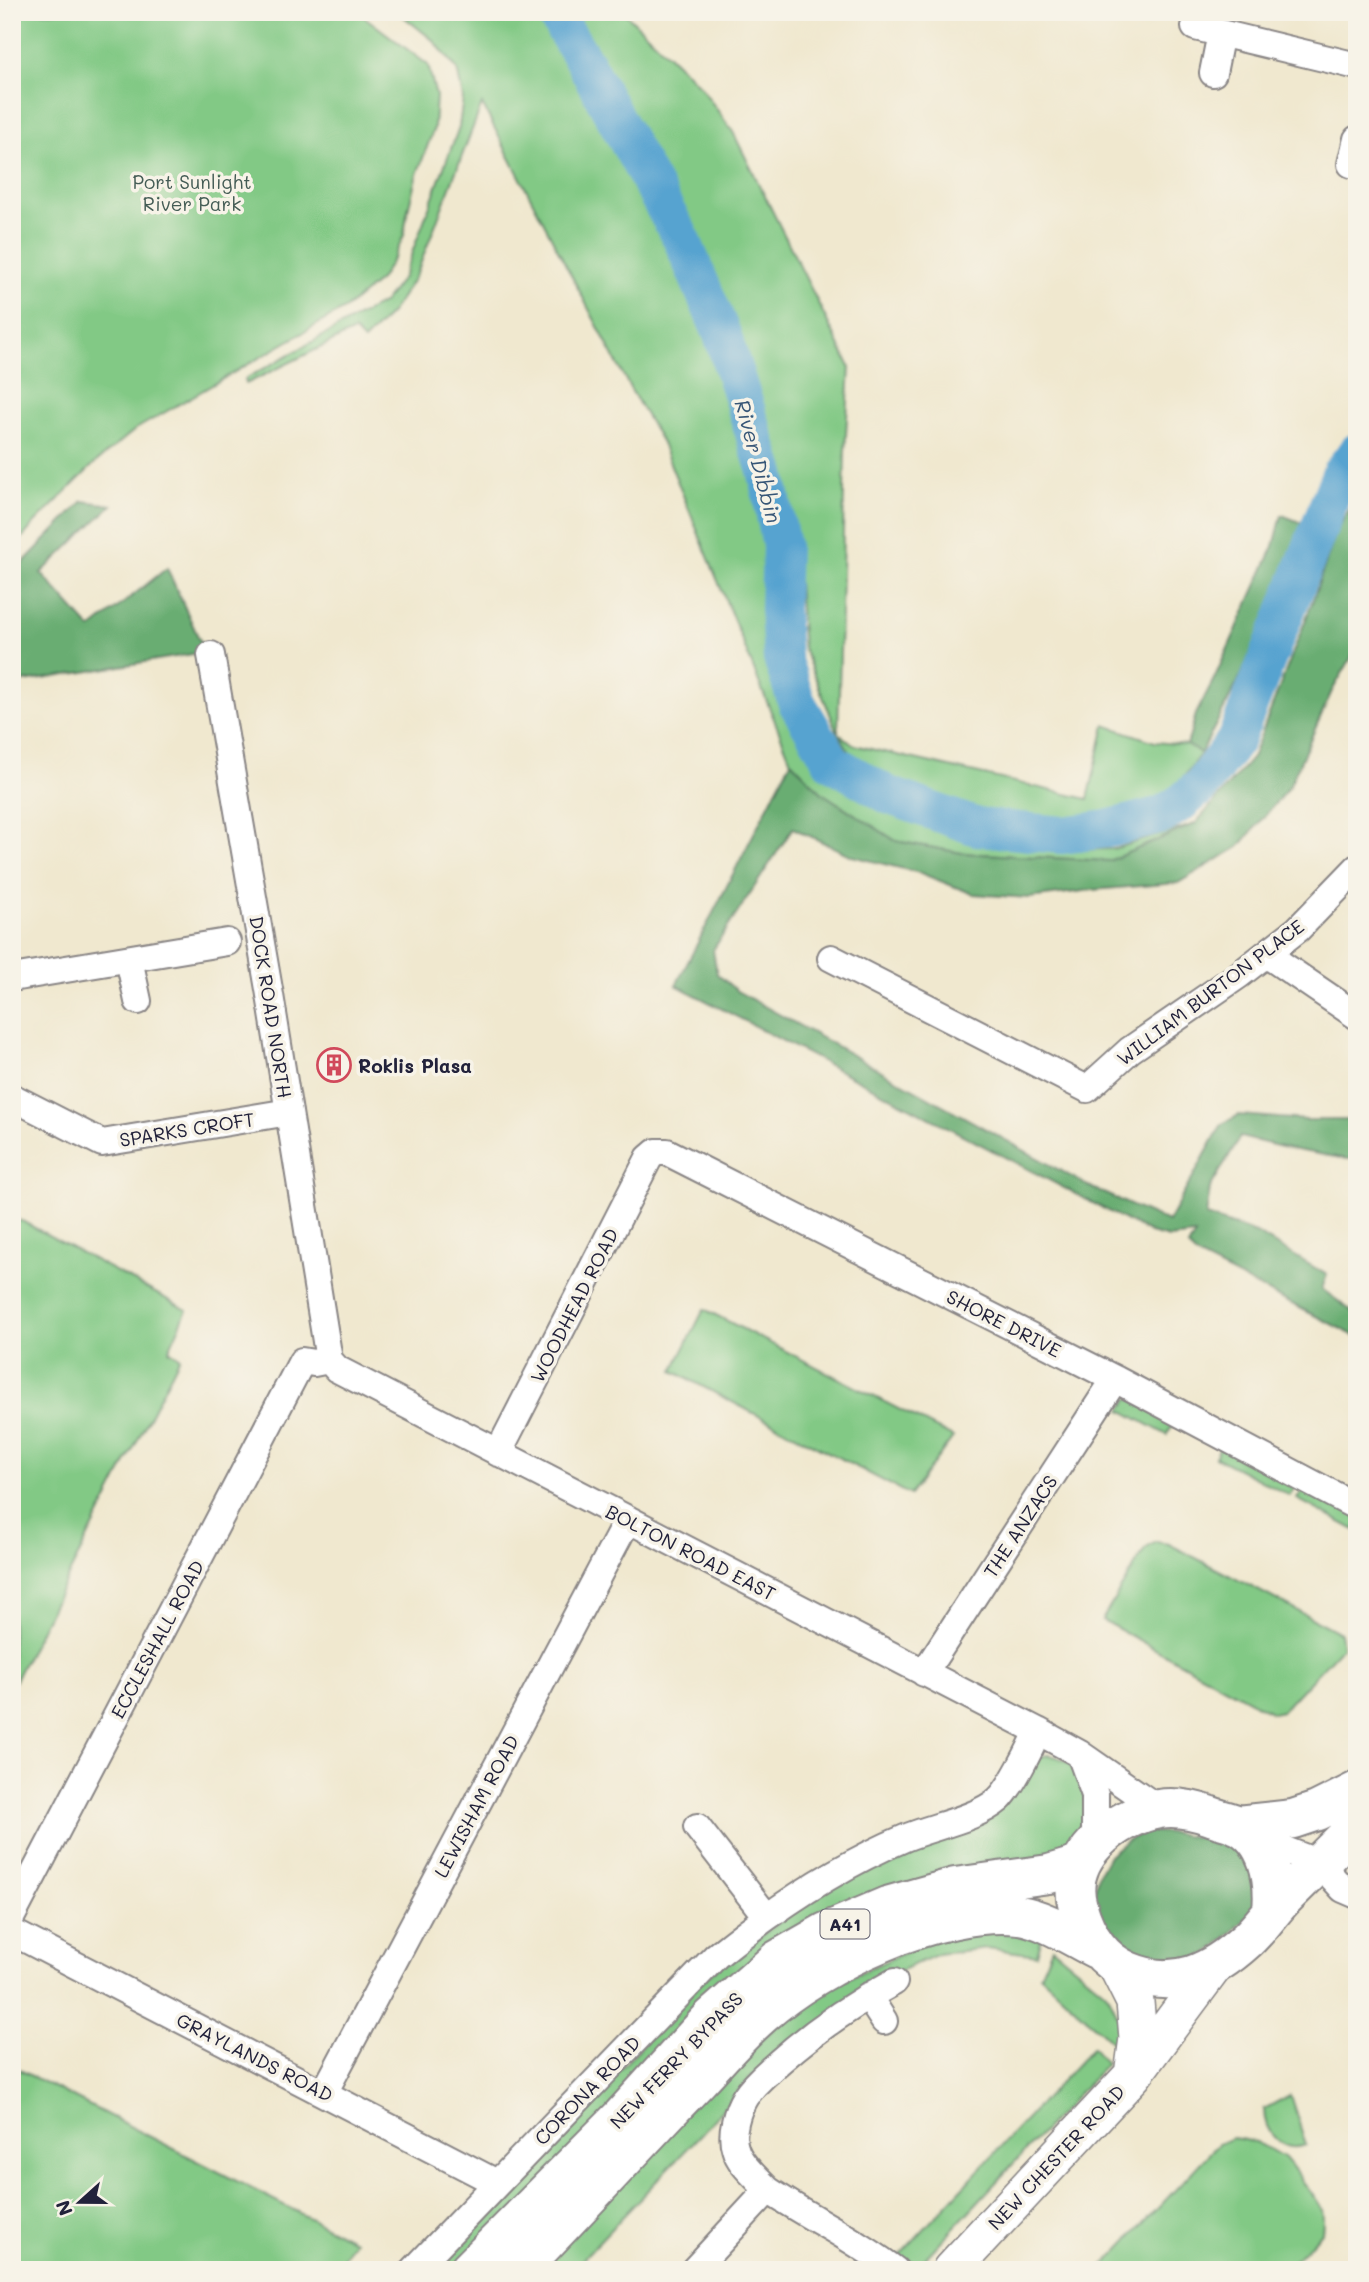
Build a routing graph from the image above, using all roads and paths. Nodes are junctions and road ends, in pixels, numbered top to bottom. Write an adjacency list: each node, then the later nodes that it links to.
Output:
1 (1195, 27): 2 (street)
2 (1221, 33): 3 (street); 4 (street)
3 (1357, 66)
4 (1213, 73)
5 (211, 655): 15 (street, DOCK ROAD NORTH)
6 (1357, 868): 8 (street, WILLIAM BURTON PLACE)
7 (227, 942): 10 (street)
8 (1266, 954): 9 (street, WILLIAM BURTON PLACE); 13 (street)
9 (831, 958)
10 (129, 960): 11 (street); 12 (street)
11 (12, 978)
12 (138, 1001)
13 (1357, 1016)
14 (12, 1097): 15 (street, SPARKS CROFT)
15 (289, 1112): 17 (street, DOCK ROAD NORTH)
16 (649, 1158): 18 (street, SHORE DRIVE); 19 (street, WOODHEAD ROAD)
17 (329, 1360): 19 (street, BOLTON ROAD EAST); 34 (street, ECCLESHALL ROAD)
18 (1115, 1379): 20 (street, SHORE DRIVE); 22 (street, THE ANZACS)
19 (498, 1453): 21 (street, BOLTON ROAD EAST)
20 (1357, 1507)
21 (628, 1519): 22 (street, BOLTON ROAD EAST); 43 (street, LEWISHAM ROAD)
22 (924, 1673): 23 (street, BOLTON ROAD EAST)
23 (1038, 1731): 24 (street, BOLTON ROAD EAST); 35 (street, CORONA ROAD)
24 (1080, 1754): 26 (street, BOLTON ROAD EAST); 30 (street)
25 (1357, 1791): 29 (highway, A41)
26 (1159, 1810): 29 (highway, A41); 30 (highway, A41)
27 (1357, 1826): 31 (highway, A41)
28 (697, 1827): 35 (street)
29 (1247, 1832): 31 (street); 33 (highway)
30 (1087, 1853): 37 (highway); 47 (highway, NEW FERRY BYPASS / A41)
31 (1318, 1863): 32 (street); 33 (highway, A41)
32 (1357, 1895)
33 (1272, 1911): 38 (highway, A41)
34 (12, 1916)
35 (766, 1916): 44 (street, CORONA ROAD)
36 (12, 1932): 43 (street, GRAYLANDS ROAD)
37 (1107, 1957): 38 (highway, A41); 42 (main road, NEW CHESTER ROAD); 48 (highway, NEW FERRY BYPASS / A41)
38 (1214, 1966): 42 (main road, NEW CHESTER ROAD)
39 (894, 1982): 40 (street)
40 (868, 1996): 41 (street); 45 (street)
41 (884, 2021)
42 (1133, 2075): 51 (main road, NEW CHESTER ROAD)
43 (324, 2093): 44 (street, GRAYLANDS ROAD)
44 (497, 2183): 46 (street, CORONA ROAD)
45 (768, 2190): 49 (street); 50 (street)
46 (414, 2270)
47 (469, 2270)
48 (519, 2270)
49 (694, 2270)
50 (895, 2270)
51 (951, 2270)

